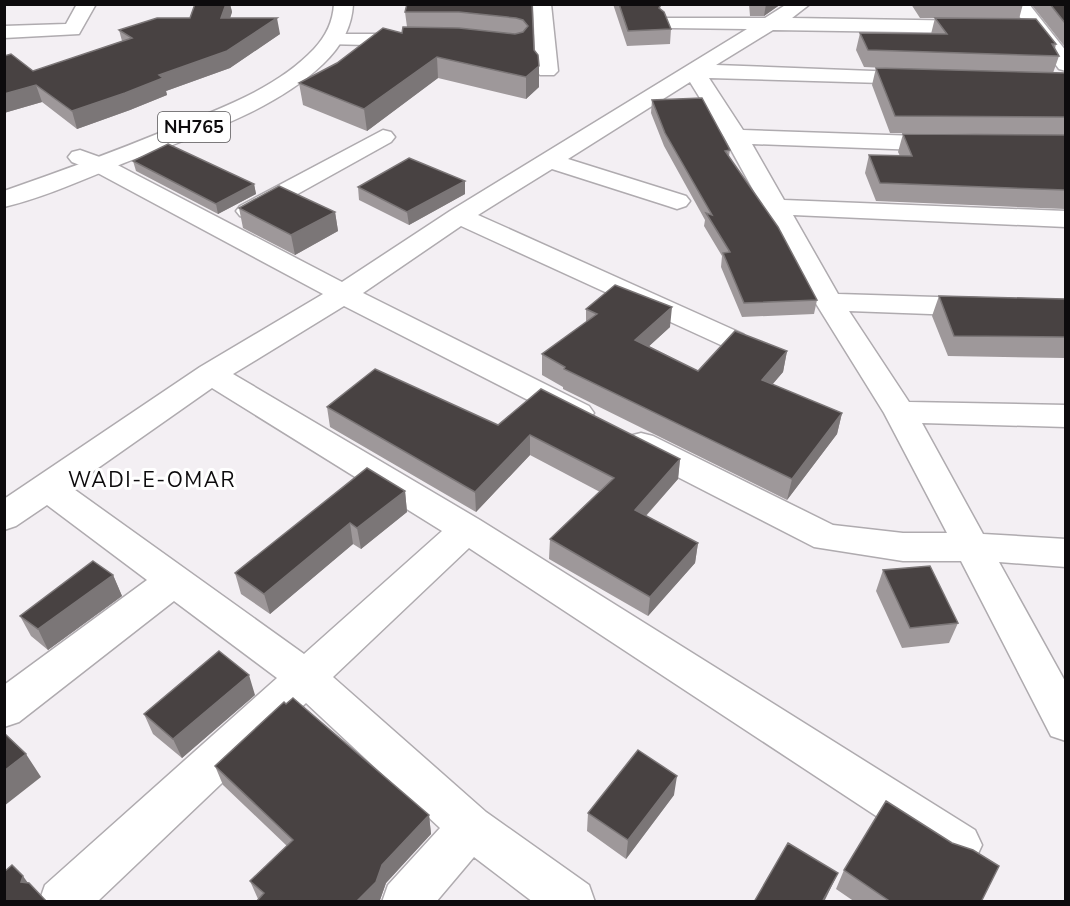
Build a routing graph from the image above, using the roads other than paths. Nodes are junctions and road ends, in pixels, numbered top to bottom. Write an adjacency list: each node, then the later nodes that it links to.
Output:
1 (87, 4): 12 (main road)
2 (324, 4): 22 (main road, NH765)
3 (344, 4): 13 (main road, NH765)
4 (542, 4): 15 (main road)
5 (801, 4): 8 (main road)
6 (1019, 4): 11 (main road)
7 (670, 22): 8 (main road)
8 (767, 25): 9 (main road); 16 (main road)
9 (992, 27)
10 (1015, 28): 11 (main road)
11 (1039, 28): 17 (main road)
12 (4, 32)
13 (332, 40): 14 (main road); 22 (main road, NH765)
14 (427, 40)
15 (548, 71)
16 (694, 71): 18 (main road); 20 (main road); 23 (main road)
17 (1061, 76)
18 (934, 78)
19 (383, 137): 30 (main road)
20 (736, 137): 21 (main road); 27 (main road)
21 (973, 144)
22 (90, 161): 24 (main road, NH765); 25 (main road, NH765); 30 (main road)
23 (551, 161): 26 (main road); 28 (main road)
24 (4, 182)
25 (4, 200)
26 (677, 201)
27 (775, 207): 29 (main road); 32 (main road)
28 (459, 216): 31 (main road); 34 (main road)
29 (1065, 219)
30 (219, 228): 31 (main road)
31 (343, 294): 35 (main road); 41 (main road)
32 (829, 302): 33 (main road); 36 (main road)
33 (1065, 310)
34 (733, 340)
35 (211, 374): 38 (main road); 40 (main road)
36 (900, 412): 37 (main road); 41 (main road)
37 (1065, 416)
38 (47, 487): 39 (main road); 43 (main road)
39 (4, 517)
40 (467, 529): 44 (main road); 48 (main road)
41 (971, 547): 42 (main road); 46 (main road)
42 (1065, 553)
43 (174, 580): 44 (main road); 45 (main road)
44 (305, 677): 47 (main road); 49 (main road)
45 (4, 709)
46 (1065, 723)
47 (470, 827): 50 (main road); 51 (main road)
48 (959, 845)
49 (62, 902)
50 (405, 902)
51 (572, 902)

